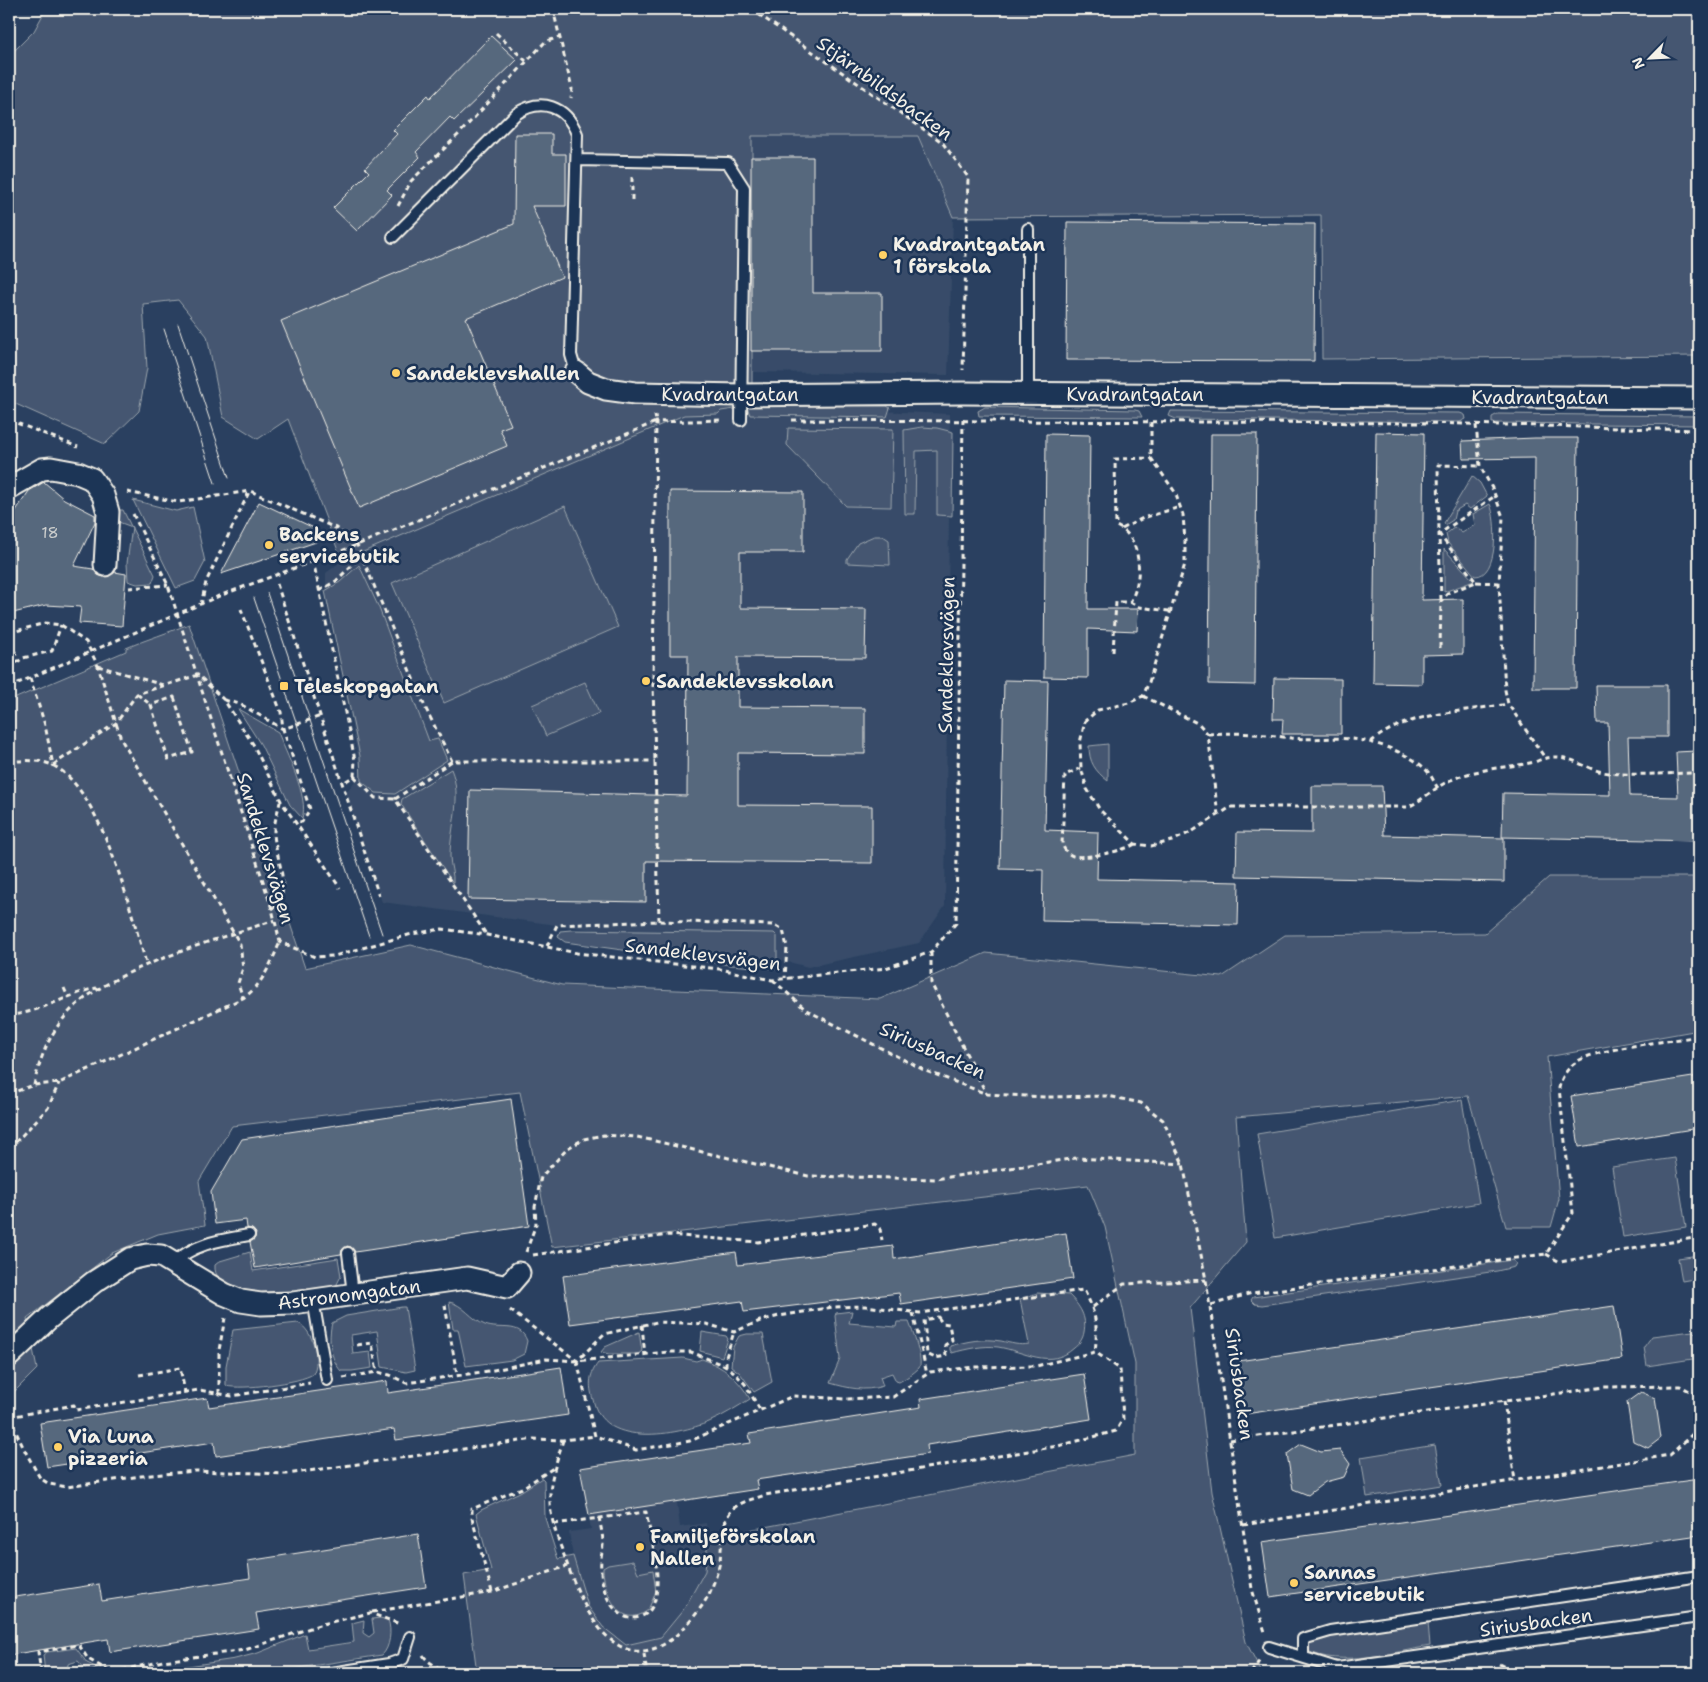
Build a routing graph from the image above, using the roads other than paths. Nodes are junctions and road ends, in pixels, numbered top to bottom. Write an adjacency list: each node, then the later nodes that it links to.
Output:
1 (577, 160): 3 (lane); 4 (lane); 6 (lane)
2 (1028, 229): 5 (lane)
3 (394, 237)
4 (576, 372): 6 (street, Kvadrantgatan)
5 (1028, 394): 6 (street, Kvadrantgatan); 7 (street, Kvadrantgatan)
6 (742, 395): 8 (lane)
7 (1699, 398)
8 (741, 420)
9 (9, 488): 10 (street)
10 (105, 565)
11 (249, 1235): 13 (lane)
12 (348, 1253): 15 (lane)
13 (173, 1263): 16 (street, Astronomgatan); 17 (street, Astronomgatan)
14 (519, 1273): 15 (street, Astronomgatan)
15 (353, 1294): 16 (street, Astronomgatan)
16 (313, 1300): 18 (lane)
17 (10, 1353)
18 (327, 1380)
19 (1699, 1576): 23 (lane)
20 (1699, 1618): 23 (lane, Siriusbacken)
21 (410, 1637): 24 (lane)
22 (1269, 1647): 23 (lane, Siriusbacken)
23 (1303, 1658)
24 (331, 1673)

